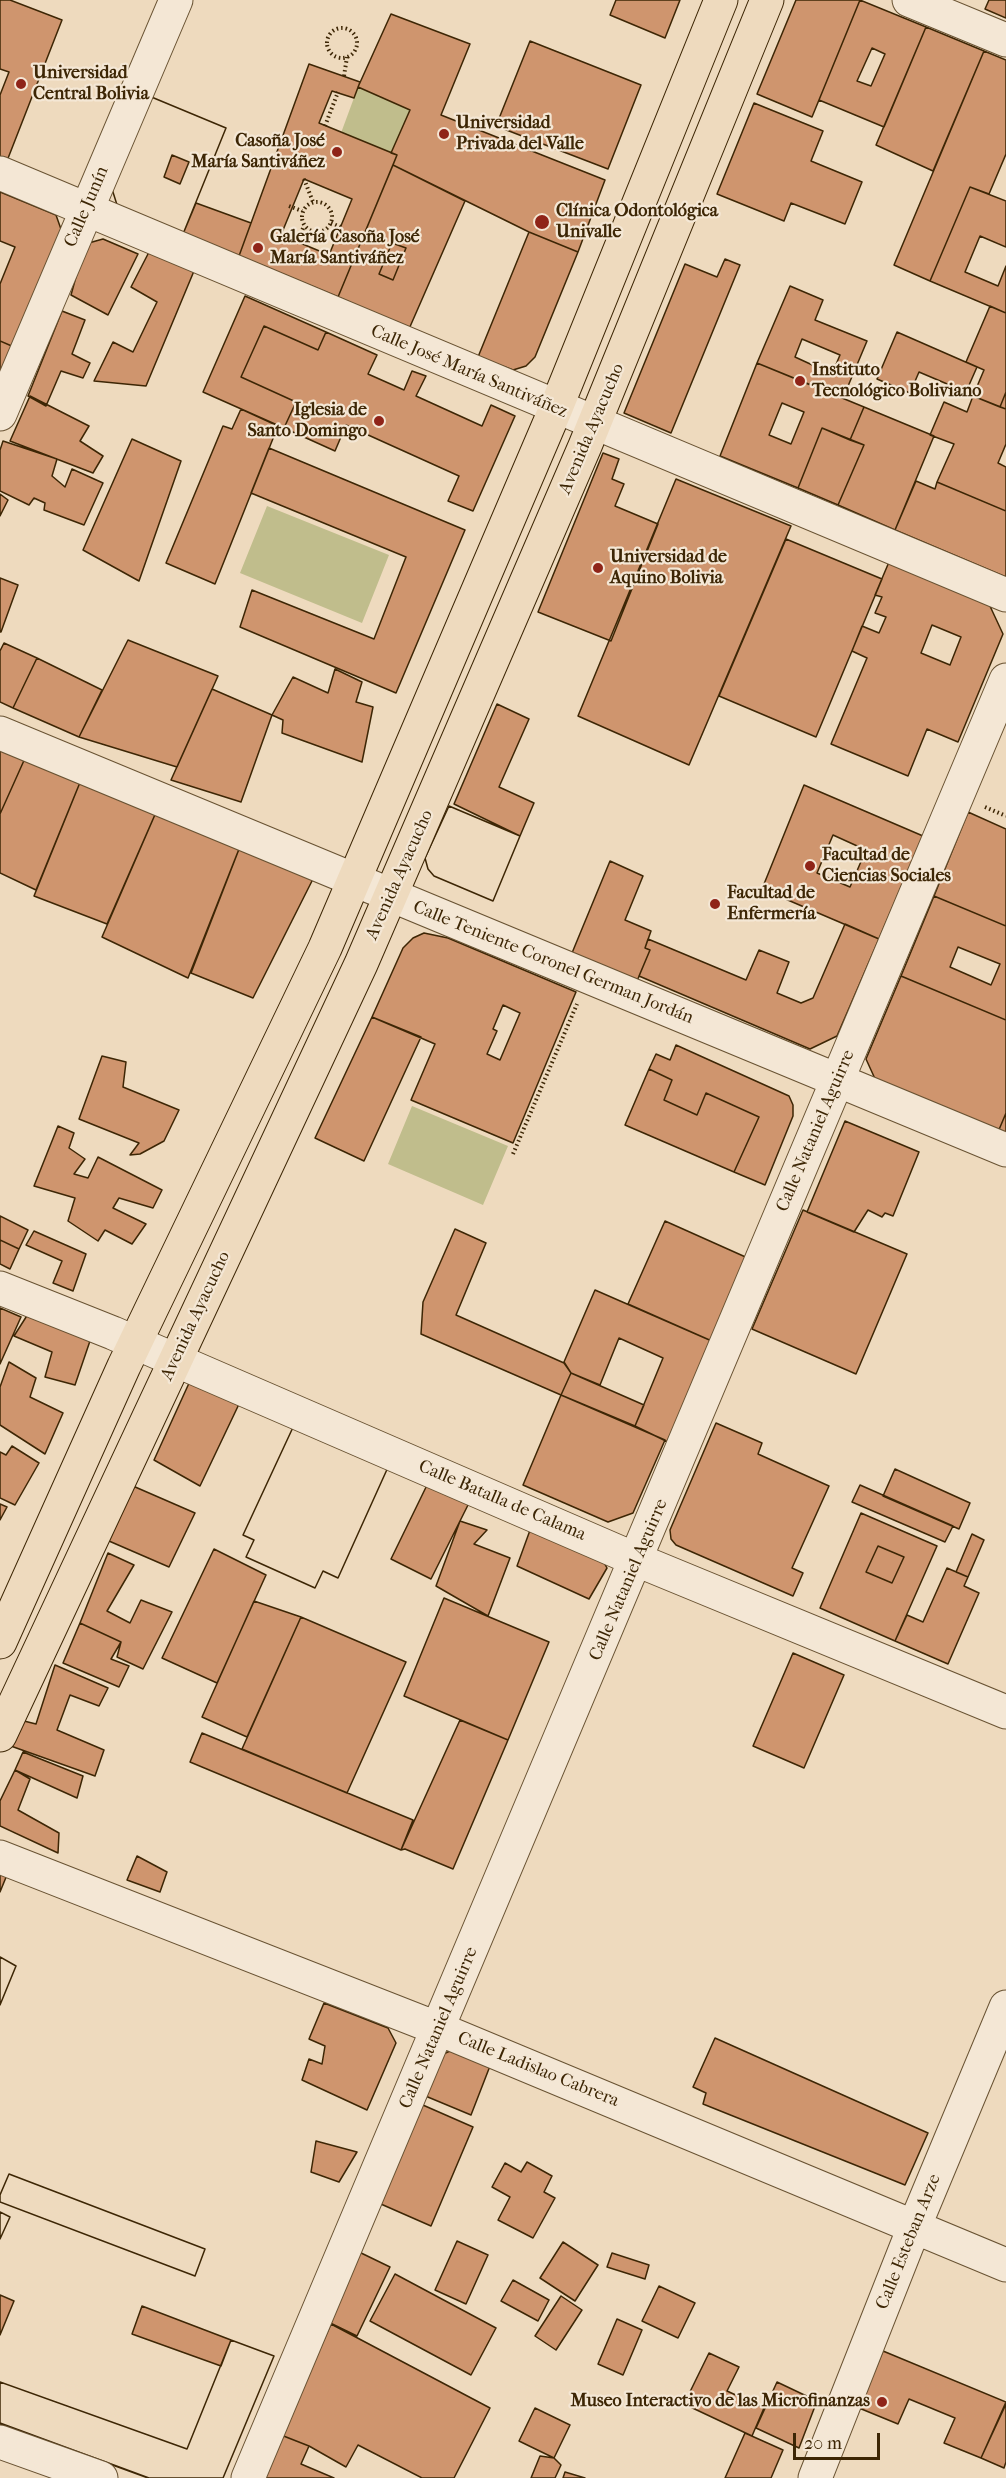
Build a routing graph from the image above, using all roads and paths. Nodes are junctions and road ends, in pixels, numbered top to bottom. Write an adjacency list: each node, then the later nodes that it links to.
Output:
1 (176, 0): 14 (street, Calle Junín)
2 (721, 0): 20 (main road)
3 (767, 0): 22 (main road, Avenida Ayacucho)
4 (909, 0): 5 (street)
5 (1006, 40)
6 (347, 57): 6 (path); 7 (path)
7 (344, 76)
8 (338, 92): 9 (path)
9 (325, 126)
10 (0, 173): 14 (street, Calle José María Santiváñez)
11 (304, 179): 12 (path)
12 (313, 202): 15 (path); 16 (path)
13 (289, 206): 15 (path)
14 (86, 209): 20 (street, Calle José María Santiváñez); 21 (street, Calle Junín)
15 (302, 211): 17 (path)
16 (331, 223): 17 (path); 18 (path)
17 (304, 226): 19 (path)
18 (343, 228)
19 (297, 242)
20 (556, 408): 22 (street, Calle José María Santiváñez); 26 (main road)
21 (0, 414)
22 (595, 424): 23 (street, Calle José María Santiváñez); 27 (main road, Avenida Ayacucho)
23 (1006, 595)
24 (1006, 680): 29 (street, Calle Nataniel Aguirre)
25 (0, 734): 26 (street, Calle Teniente Coronel German Jordán)
26 (354, 881): 27 (street, Calle Teniente Coronel German Jordán); 33 (main road)
27 (390, 896): 28 (street, Calle Teniente Coronel German Jordán); 34 (main road, Avenida Ayacucho)
28 (587, 978): 29 (street, Calle Teniente Coronel German Jordán); 31 (path)
29 (837, 1081): 30 (street, Calle Teniente Coronel German Jordán); 35 (street, Calle Nataniel Aguirre)
30 (1006, 1150)
31 (513, 1154)
32 (0, 1288): 33 (street, Calle Batalla de Calama)
33 (136, 1343): 34 (street, Calle Batalla de Calama); 36 (main road)
34 (175, 1361): 35 (street, Calle Batalla de Calama); 38 (main road, Avenida Ayacucho)
35 (637, 1560): 37 (street, Calle Batalla de Calama); 41 (street, Calle Nataniel Aguirre)
36 (0, 1642)
37 (1006, 1712)
38 (0, 1735)
39 (0, 1857): 41 (street, Calle Ladislao Cabrera)
40 (1006, 2007): 42 (street, Calle Esteban Arze)
41 (439, 2029): 42 (street, Calle Ladislao Cabrera); 46 (street, Calle Nataniel Aguirre)
42 (915, 2225): 43 (street, Calle Ladislao Cabrera); 47 (street, Calle Esteban Arze)
43 (1006, 2265)
44 (0, 2442): 45 (street)
45 (101, 2478)
46 (248, 2478)
47 (815, 2478)

